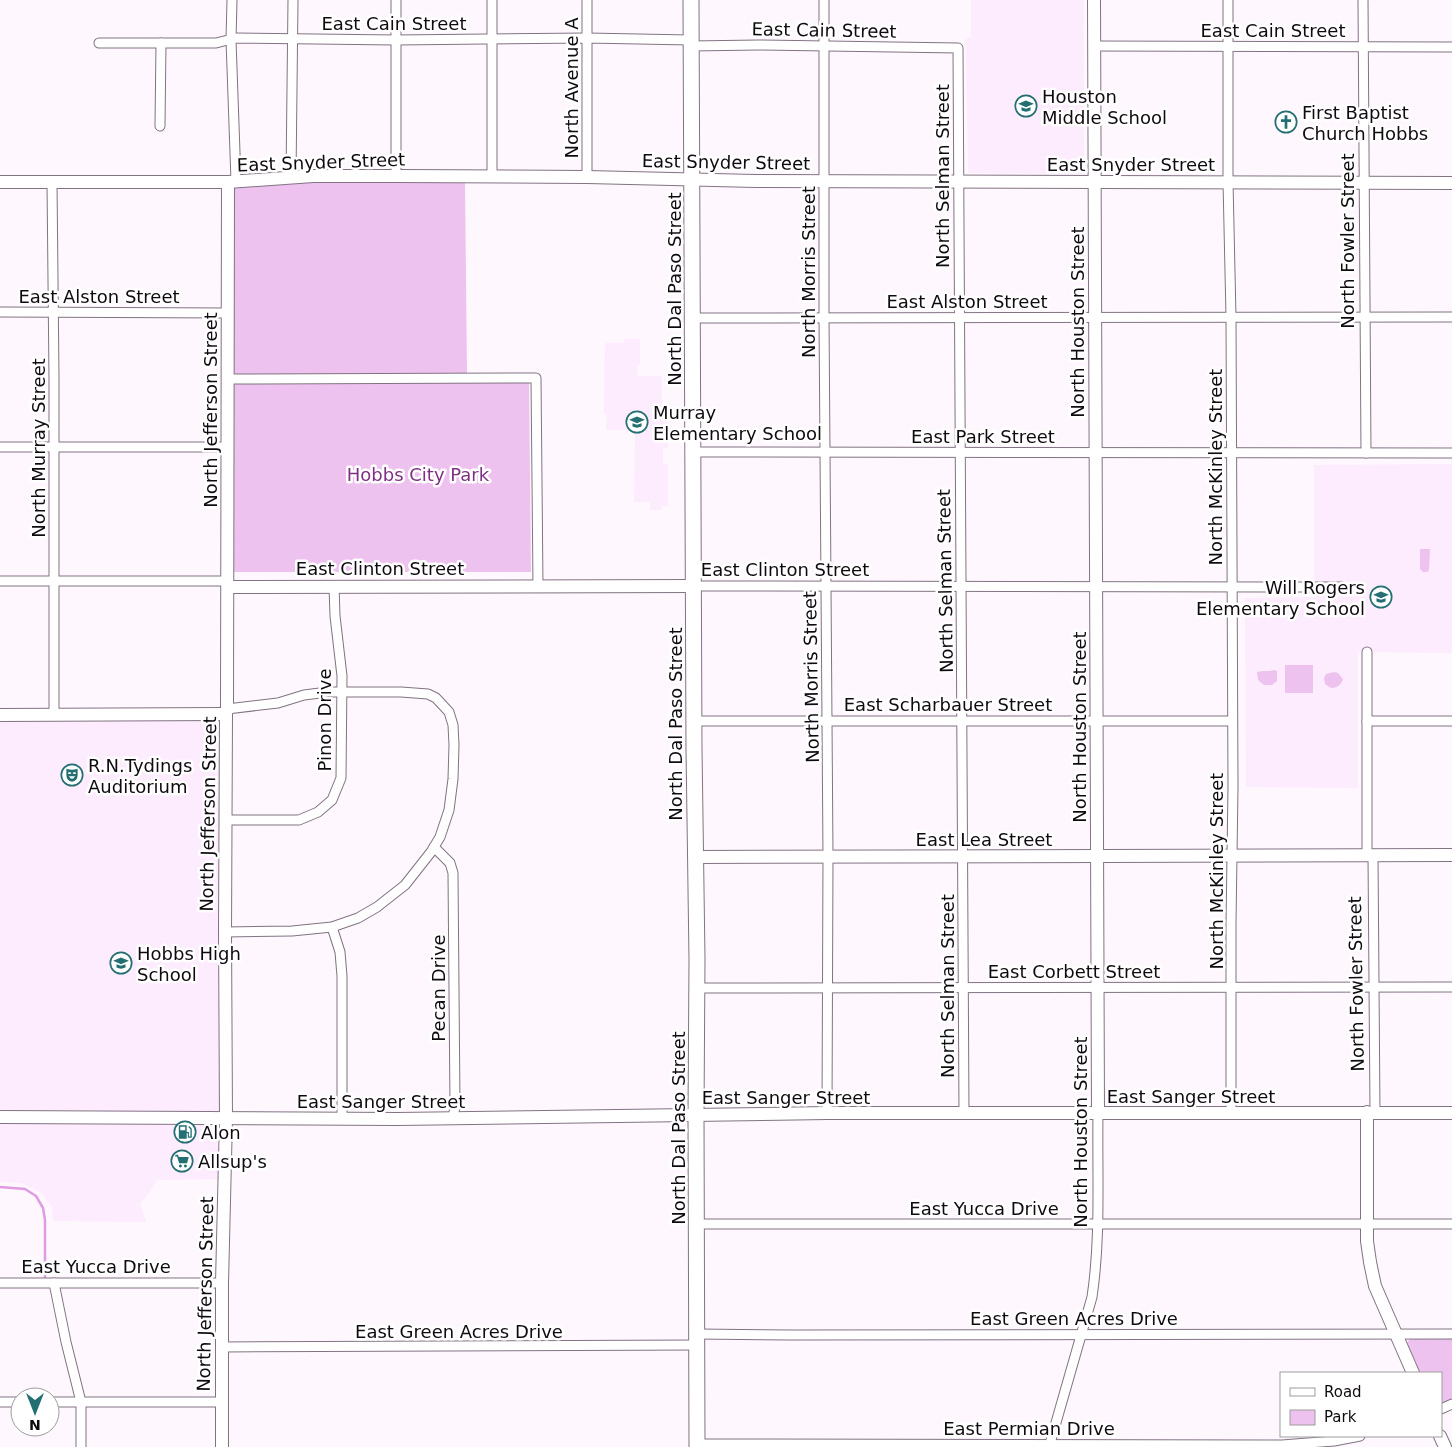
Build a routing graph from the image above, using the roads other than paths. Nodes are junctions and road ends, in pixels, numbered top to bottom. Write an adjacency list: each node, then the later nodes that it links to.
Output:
1 (232, 0): 14 (street)
2 (293, 0): 11 (street)
3 (396, 0): 15 (street)
4 (492, 0): 13 (street)
5 (588, 0): 12 (street, North Avenue A)
6 (691, 0): 18 (main road, North Dal Paso Street)
7 (824, 0): 19 (street, North Morris Street)
8 (1094, 0): 20 (street, North Houston Street)
9 (1228, 0): 21 (street, North McKinley Street)
10 (1363, 0): 22 (street, North Fowler Street)
11 (292, 38): 14 (street, East Cain Street); 15 (street, East Cain Street); 27 (street)
12 (587, 38): 13 (street, East Cain Street); 18 (street, East Cain Street); 29 (street, North Avenue A)
13 (492, 39): 15 (street, East Cain Street); 28 (street)
14 (231, 40): 17 (street, East Cain Street); 31 (street)
15 (396, 40): 26 (street)
16 (99, 43): 17 (street, East Cain Street)
17 (162, 43): 25 (street)
18 (690, 43): 19 (street, East Cain Street); 30 (main road, North Dal Paso Street)
19 (824, 46): 24 (street, East Cain Street); 32 (street, North Morris Street)
20 (1094, 46): 21 (street, East Cain Street); 37 (street, North Houston Street)
21 (1228, 46): 22 (street, East Cain Street); 34 (street, North McKinley Street)
22 (1364, 46): 23 (street, East Cain Street); 38 (street, North Fowler Street)
23 (1452, 47)
24 (958, 48): 33 (street, North Selman Street)
25 (160, 126)
26 (396, 176): 27 (street, East Snyder Street); 28 (street, East Snyder Street)
27 (291, 177): 31 (street, East Snyder Street)
28 (492, 177): 29 (street, East Snyder Street)
29 (587, 177): 30 (street, East Snyder Street)
30 (692, 179): 32 (street, East Snyder Street); 48 (main road, North Dal Paso Street)
31 (232, 181): 36 (street, East Snyder Street); 42 (street, North Jefferson Street)
32 (824, 181): 33 (street, East Snyder Street); 43 (street, North Morris Street)
33 (958, 181): 37 (street, East Snyder Street); 44 (street, North Selman Street)
34 (1228, 181): 37 (street, East Snyder Street); 38 (street, East Snyder Street); 45 (street, North McKinley Street)
35 (0, 182): 36 (street, East Snyder Street)
36 (52, 182): 41 (street, North Murray Street)
37 (1094, 182): 49 (street, North Houston Street)
38 (1365, 183): 39 (street, East Snyder Street); 46 (street, North Fowler Street)
39 (1452, 183)
40 (0, 312): 41 (street, East Alston Street)
41 (54, 312): 42 (street, East Alston Street); 52 (street, North Murray Street)
42 (227, 313): 50 (street, North Jefferson Street)
43 (824, 317): 44 (street, East Alston Street); 48 (street, East Alston Street); 55 (street, North Morris Street)
44 (959, 317): 49 (street, East Alston Street); 56 (street, North Selman Street)
45 (1231, 317): 46 (street, East Alston Street); 49 (street, East Alston Street); 58 (street, North McKinley Street)
46 (1365, 317): 47 (street, East Alston Street); 59 (street, North Fowler Street)
47 (1452, 317)
48 (692, 318): 54 (main road, North Dal Paso Street)
49 (1095, 318): 57 (street, North Houston Street)
50 (227, 379): 53 (street, North Jefferson Street); 65 (street)
51 (0, 447): 52 (street)
52 (54, 447): 53 (street); 62 (street, North Murray Street)
53 (227, 447): 63 (street, North Jefferson Street)
54 (693, 452): 55 (street, East Park Street); 66 (main road, North Dal Paso Street)
55 (825, 452): 56 (street, East Park Street); 67 (street, North Morris Street)
56 (960, 452): 57 (street, East Park Street); 68 (street, North Selman Street)
57 (1096, 452): 58 (street, East Park Street); 71 (street, North Houston Street)
58 (1231, 452): 59 (street, East Park Street); 69 (street, North McKinley Street)
59 (1366, 452): 60 (street, East Park Street)
60 (1452, 452)
61 (0, 581): 62 (street, East Clinton Street)
62 (54, 581): 63 (street, East Clinton Street); 76 (street, North Murray Street)
63 (228, 584): 64 (street, East Clinton Street); 74 (street, North Jefferson Street)
64 (334, 586): 65 (street, East Clinton Street); 73 (street, Pinon Drive)
65 (538, 586): 66 (street, East Clinton Street)
66 (694, 586): 67 (street, East Clinton Street); 81 (main road, North Dal Paso Street)
67 (826, 586): 68 (street, East Clinton Street); 82 (street, North Morris Street)
68 (962, 587): 71 (street, East Clinton Street); 77 (street, North Selman Street)
69 (1232, 587): 70 (street, East Clinton Street); 71 (street, East Clinton Street); 78 (street, North McKinley Street)
70 (1342, 587)
71 (1096, 588): 83 (street, North Houston Street)
72 (1367, 652): 79 (street, North Fowler Street)
73 (342, 692): 74 (street); 84 (street, Pinon Drive); 85 (street)
74 (226, 711): 76 (street); 84 (street, North Jefferson Street)
75 (0, 715): 76 (street)
76 (54, 715)
77 (963, 721): 82 (street, East Scharbauer Street); 83 (street, East Scharbauer Street); 92 (street, North Selman Street)
78 (1232, 721): 83 (street, East Scharbauer Street); 90 (street, North McKinley Street)
79 (1367, 721): 80 (street); 87 (street, North Fowler Street)
80 (1452, 721)
81 (694, 722): 82 (street, East Scharbauer Street); 91 (main road, North Dal Paso Street)
82 (827, 722): 89 (street, North Morris Street)
83 (1097, 722): 86 (street, North Houston Street)
84 (225, 820): 94 (street, North Jefferson Street)
85 (434, 847): 93 (street); 112 (street, Pecan Drive)
86 (1097, 855): 90 (street, East Lea Street); 92 (street, East Lea Street); 101 (street, North Houston Street)
87 (1370, 855): 88 (street, East Lea Street); 90 (street, East Lea Street); 96 (street, North Fowler Street)
88 (1452, 855)
89 (828, 856): 91 (street, East Lea Street); 92 (street, East Lea Street); 99 (street, North Morris Street)
90 (1232, 856): 95 (street, North McKinley Street)
91 (695, 857): 98 (main road, North Dal Paso Street)
92 (963, 857): 100 (street, North Selman Street)
93 (332, 927): 94 (street); 111 (street)
94 (224, 932): 110 (street, North Jefferson Street)
95 (1231, 987): 96 (street, East Corbett Street); 101 (street, East Corbett Street); 104 (street, North McKinley Street)
96 (1373, 987): 97 (street, East Corbett Street); 102 (street, North Fowler Street)
97 (1452, 987)
98 (697, 988): 99 (street, East Corbett Street); 108 (main road, North Dal Paso Street)
99 (828, 988): 100 (street, East Corbett Street); 106 (street, North Morris Street)
100 (964, 988): 101 (street, East Corbett Street); 107 (street, North Selman Street)
101 (1098, 988): 103 (street, North Houston Street)
102 (1371, 1112): 104 (street, East Sanger Street); 105 (street, East Sanger Street); 115 (street, North Fowler Street)
103 (1098, 1113): 104 (street, East Sanger Street); 107 (street, East Sanger Street); 114 (street, North Houston Street)
104 (1231, 1113)
105 (1452, 1113)
106 (826, 1114): 107 (street, East Sanger Street); 108 (street, East Sanger Street)
107 (964, 1114)
108 (696, 1115): 112 (street, East Sanger Street); 113 (main road, North Dal Paso Street)
109 (0, 1117): 110 (street, East Sanger Street)
110 (226, 1118): 111 (street, East Sanger Street); 119 (street, North Jefferson Street)
111 (342, 1119): 112 (street, East Sanger Street)
112 (453, 1119)
113 (697, 1224): 114 (street, East Yucca Drive); 123 (main road, North Dal Paso Street)
114 (1097, 1224): 115 (street, East Yucca Drive); 122 (street, North Houston Street)
115 (1367, 1224): 116 (street, East Yucca Drive); 120 (street, North Fowler Street)
116 (1452, 1224)
117 (0, 1282): 118 (street, East Yucca Drive)
118 (54, 1282): 119 (street, East Yucca Drive); 127 (street)
119 (222, 1283): 124 (street, North Jefferson Street)
120 (1396, 1334): 121 (street, East Green Acres Drive); 122 (street, East Green Acres Drive); 125 (street, North Fowler Street)
121 (1452, 1334)
122 (1081, 1335): 123 (street, East Green Acres Drive); 131 (street, North Houston Street)
123 (697, 1340): 124 (street, East Green Acres Drive); 130 (main road, North Dal Paso Street)
124 (222, 1348): 128 (street, North Jefferson Street)
125 (1412, 1372)
126 (60, 1402): 127 (street)
127 (81, 1402): 128 (street); 133 (street)
128 (222, 1402): 134 (street, North Jefferson Street)
129 (1355, 1437): 132 (street, East Permian Drive)
130 (697, 1446): 131 (street, East Permian Drive)
131 (1049, 1446): 132 (street, East Permian Drive)
132 (1204, 1446)
133 (81, 1447)
134 (222, 1447)

